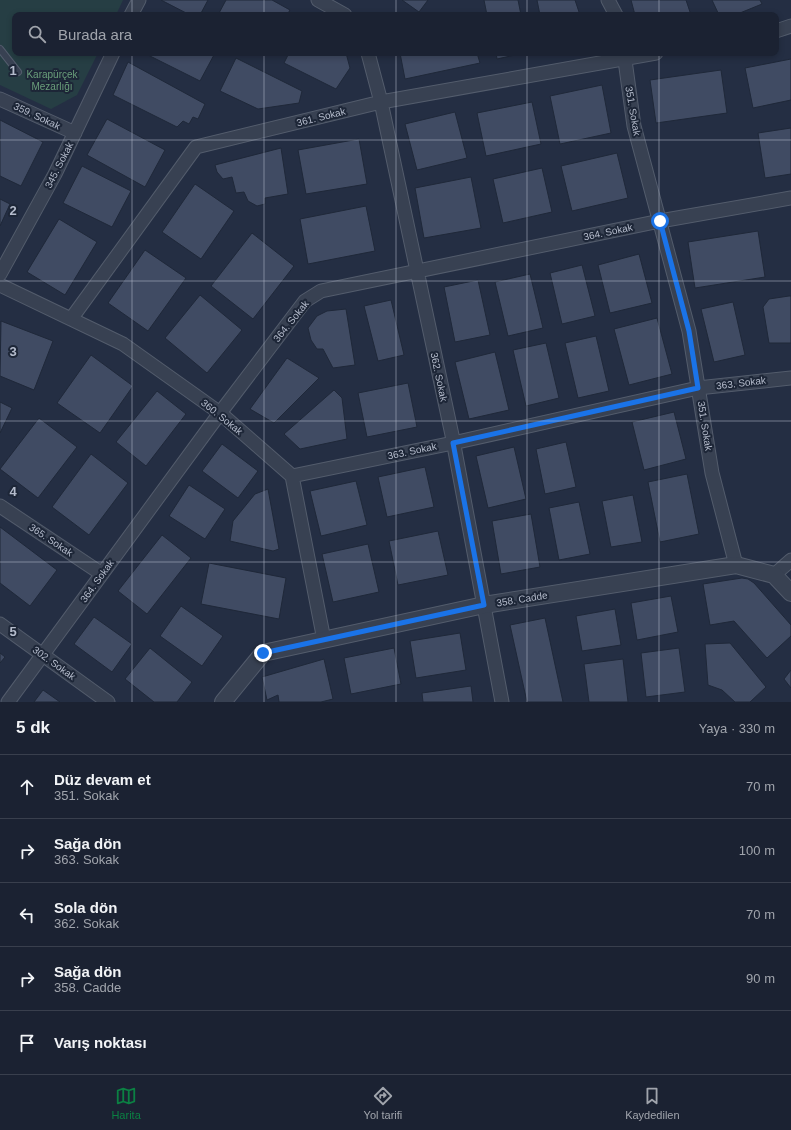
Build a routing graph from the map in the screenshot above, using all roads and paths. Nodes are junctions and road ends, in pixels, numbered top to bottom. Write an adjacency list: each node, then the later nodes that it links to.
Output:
1 (138, 0): 4 (street)
2 (318, 0): 5 (street)
3 (608, 0): 6 (street)
4 (132, 12)
5 (340, 12)
6 (614, 12)
7 (791, 26): 8 (street)
8 (779, 30)
9 (0, 49): 13 (lane)
10 (112, 56): 16 (street, 345. Sokak)
11 (369, 56): 15 (street, 362. Sokak)
12 (624, 56): 15 (street, 361. Sokak); 18 (street, 351. Sokak)
13 (18, 72)
14 (0, 99): 16 (street, 359. Sokak)
15 (381, 102): 19 (street, 362. Sokak); 22 (street, 361. Sokak)
16 (75, 133): 20 (street, 345. Sokak)
17 (791, 198): 18 (street, 364. Sokak)
18 (660, 221): 19 (street, 364. Sokak); 24 (street, 351. Sokak)
19 (417, 272): 25 (street, 364. Sokak); 26 (street, 362. Sokak)
20 (0, 274)
21 (0, 285): 22 (street, 360. Sokak)
22 (71, 320): 25 (street, 360. Sokak)
23 (791, 378): 24 (street, 363. Sokak)
24 (698, 388): 26 (street, 363. Sokak); 30 (street, 351. Sokak)
25 (220, 413): 27 (street, 360. Sokak); 31 (street, 364. Sokak)
26 (453, 443): 27 (street, 363. Sokak); 34 (street, 362. Sokak)
27 (292, 476): 36 (street)
28 (0, 506): 31 (street, 365. Sokak)
29 (791, 560): 32 (street)
30 (736, 565): 32 (street, 358. Cadde); 34 (street, 358. Cadde)
31 (102, 574): 37 (street, 364. Sokak)
32 (774, 575): 33 (street)
33 (791, 593)
34 (484, 605): 36 (street, 358. Cadde); 41 (street, 362. Sokak)
35 (0, 624): 37 (street, 302. Sokak)
36 (324, 640): 40 (street, 358. Cadde)
37 (43, 655): 38 (street, 364. Sokak); 39 (street, 302. Sokak)
38 (8, 702)
39 (108, 702)
40 (223, 702)
41 (502, 702)

